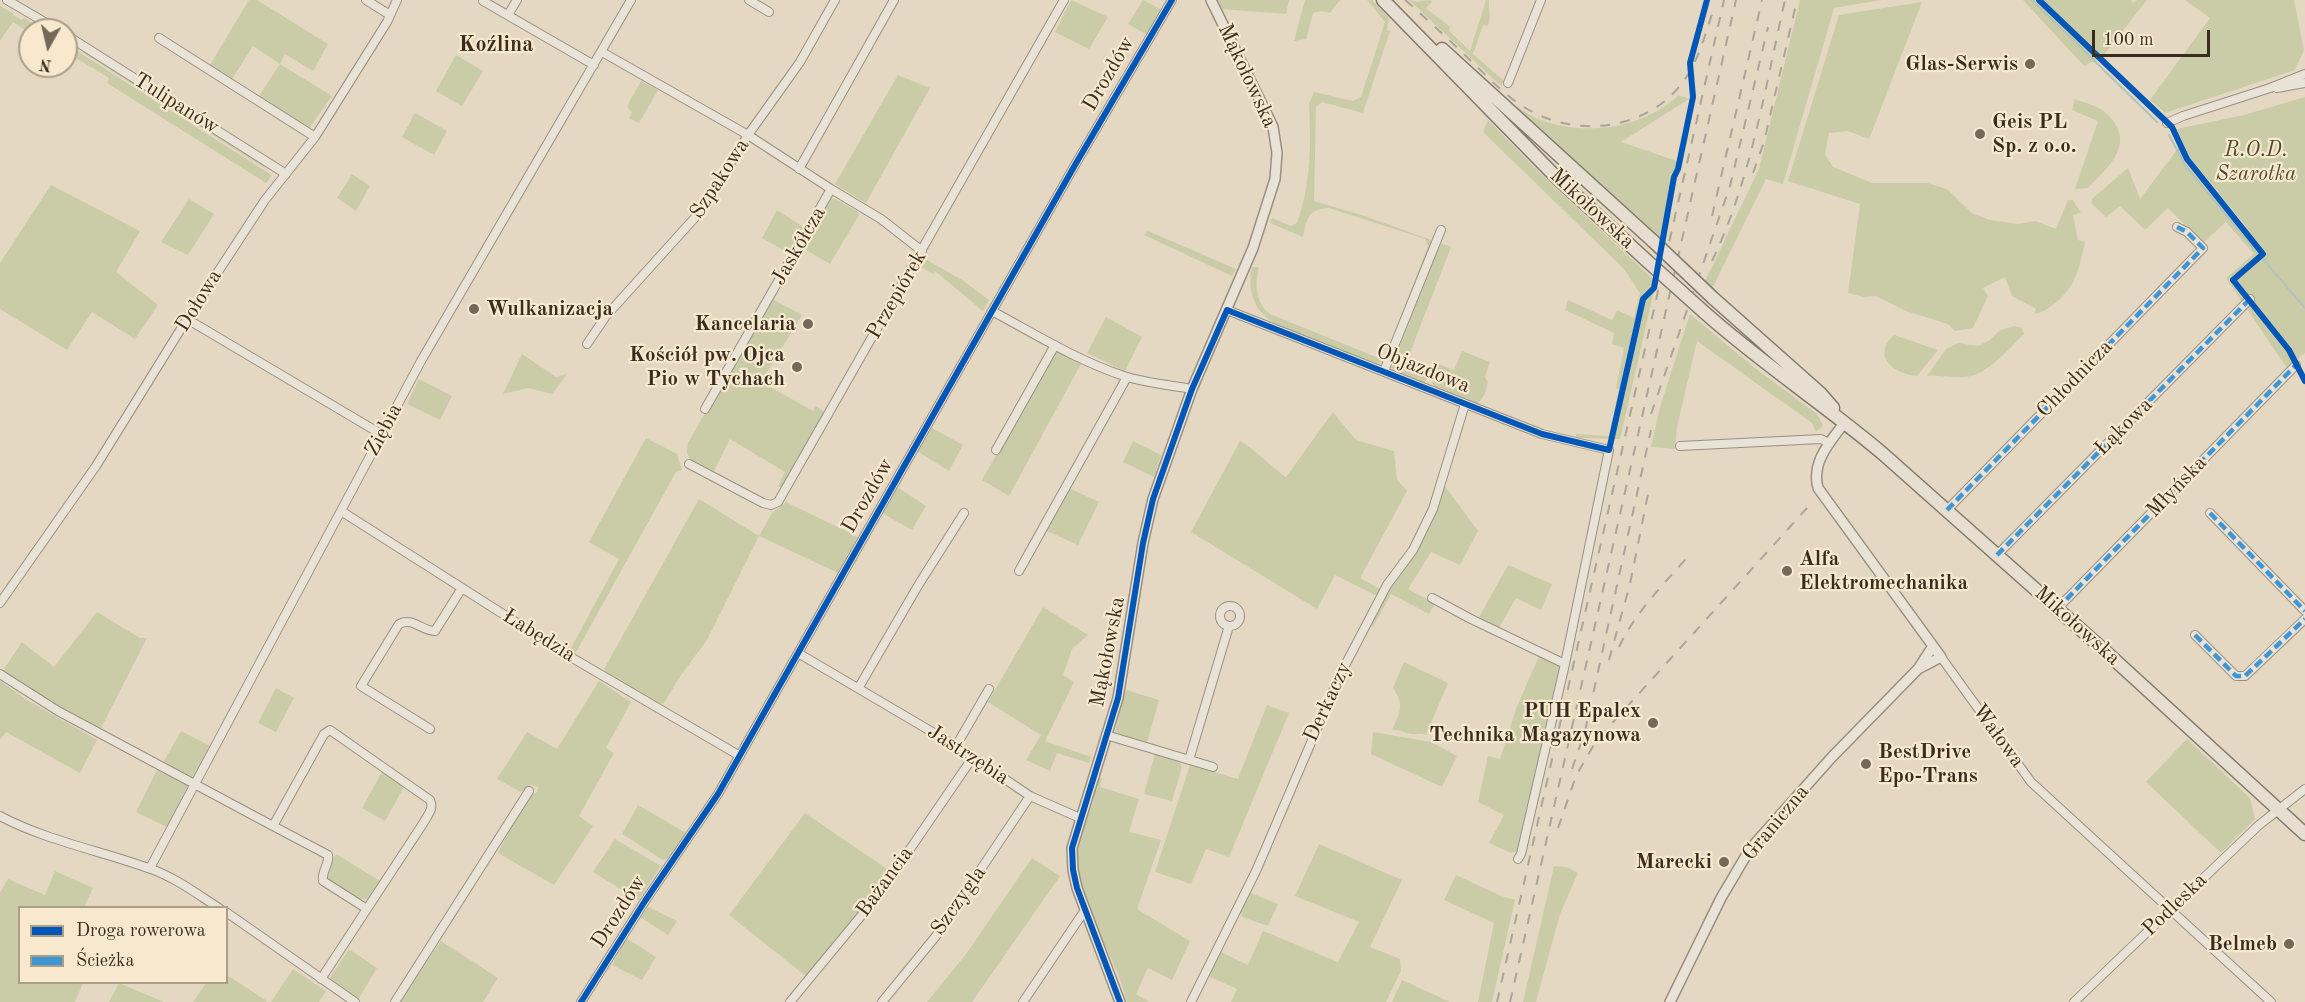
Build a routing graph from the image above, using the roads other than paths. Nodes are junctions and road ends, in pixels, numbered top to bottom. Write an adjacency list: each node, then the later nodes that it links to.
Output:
1 (7, 0): 18 (street)
2 (366, 0): 16 (street)
3 (397, 0): 16 (street, Dołowa)
4 (517, 0): 17 (street)
5 (631, 0): 21 (street, Ziębia)
6 (749, 0): 15 (street)
7 (835, 0): 28 (street, Szpakowa)
8 (894, 0): 30 (street)
9 (1064, 0): 35 (street, Przepiórek)
10 (1172, 0): 38 (street, Drozdów)
11 (1211, 0): 37 (street, Mąkołowska)
12 (1541, 0): 25 (street)
13 (483, 1): 17 (street)
14 (1389, 1): 48 (main road, Mikołowska, bridge); 48 (main road, Mikołowska, bridge)
15 (769, 12)
16 (390, 15): 29 (street, Dołowa)
17 (508, 15): 22 (street)
18 (38, 18)
19 (159, 38): 29 (street)
20 (78, 43): 31 (street, Tulipanów)
21 (602, 52): 22 (street, Ziębia); 28 (street, Jaskółcza)
22 (594, 65): 49 (street, Ziębia)
23 (2305, 74): 26 (street)
24 (2305, 82): 26 (street)
25 (1508, 83)
26 (2270, 88): 27 (street)
27 (2168, 123)
28 (748, 135): 30 (street, Jaskółcza); 40 (street, Szpakowa)
29 (315, 137): 31 (street, Dołowa)
30 (799, 169): 32 (street, Jaskółcza)
31 (286, 174): 39 (street, Dołowa)
32 (831, 189): 35 (street); 47 (street, Jaskółcza)
33 (2177, 227): 54 (street, Chłodnicza)
34 (1442, 230): 43 (street)
35 (922, 251): 53 (street, Przepiórek)
36 (2250, 299): 58 (street, Łąkowa)
37 (1227, 310): 43 (street, Objazdowa); 45 (street, Mąkołowska)
38 (992, 311): 41 (street); 69 (street, Drozdów)
39 (187, 319): 49 (street); 62 (street, Dołowa)
40 (587, 344)
41 (1055, 345): 44 (street); 52 (street)
42 (2296, 364): 63 (street, Młyńska)
43 (1384, 371): 46 (street, Objazdowa)
44 (1127, 377): 45 (street); 59 (street)
45 (1192, 389): 77 (street, Mąkołowska)
46 (1465, 404): 71 (street, Objazdowa); 107 (street, Derkaczy)
47 (705, 409)
48 (1845, 422): 50 (street, Wałowa); 54 (main road, Mikołowska)
49 (381, 434): 55 (street, Ziębia)
50 (1829, 443): 51 (street); 68 (street, Wałowa)
51 (1680, 446)
52 (996, 450)
53 (689, 464)
54 (1947, 510): 58 (main road, Mikołowska)
55 (341, 511): 60 (street, Łabędzia); 83 (street, Ziębia)
56 (964, 513): 74 (street)
57 (2210, 513): 64 (street)
58 (1997, 555): 63 (main road, Mikołowska)
59 (1019, 571)
60 (462, 588): 76 (street); 79 (street, Łabędzia)
61 (1432, 598): 71 (street)
62 (0, 603)
63 (2057, 609): 87 (main road, Mikołowska)
64 (2305, 610)
65 (2305, 619): 67 (street)
66 (1229, 626): 81 (street)
67 (2195, 635)
68 (1933, 646): 70 (street, Wałowa); 72 (street)
69 (798, 653): 74 (street, Jastrzębia); 79 (street, Drozdów)
70 (1941, 657): 72 (street); 97 (street, Wałowa)
71 (1565, 664): 92 (street, Objazdowa)
72 (1918, 669): 108 (street, Graniczna)
73 (0, 674): 83 (street)
74 (859, 687): 78 (street, Jastrzębia)
75 (989, 689): 78 (street)
76 (430, 729)
77 (1106, 735): 81 (street); 89 (street, Mąkołowska)
78 (956, 746): 80 (street, Jastrzębia)
79 (740, 756): 102 (street, Drozdów)
80 (973, 758): 86 (street, Jastrzębia); 103 (street, Bażancia)
81 (1189, 760): 82 (street)
82 (1213, 767)
83 (195, 784): 90 (street); 93 (street, Ziębia)
84 (2305, 789): 87 (street, Podleska)
85 (529, 790): 101 (street)
86 (1030, 796): 89 (street, Jastrzębia); 104 (street, Szczygla)
87 (2278, 810): 91 (main road, Mikołowska); 97 (street, Podleska)
88 (0, 816): 93 (street)
89 (1080, 818): 96 (street, Mąkołowska)
90 (273, 826): 95 (street); 95 (street)
91 (2305, 834)
92 (1518, 859)
93 (150, 868): 94 (street)
94 (216, 906)
95 (367, 909): 99 (street)
96 (1085, 910): 105 (street); 106 (street, Mąkołowska)
97 (2170, 910): 109 (street, Podleska); 110 (street, Wałowa)
98 (228, 913): 99 (street)
99 (321, 979): 100 (street)
100 (355, 1002)
101 (395, 1002)
102 (581, 1002)
103 (790, 1002)
104 (882, 1002)
105 (1023, 1002)
106 (1120, 1002)
107 (1191, 1002)
108 (1670, 1002)
109 (2074, 1002)
110 (2271, 1002)

